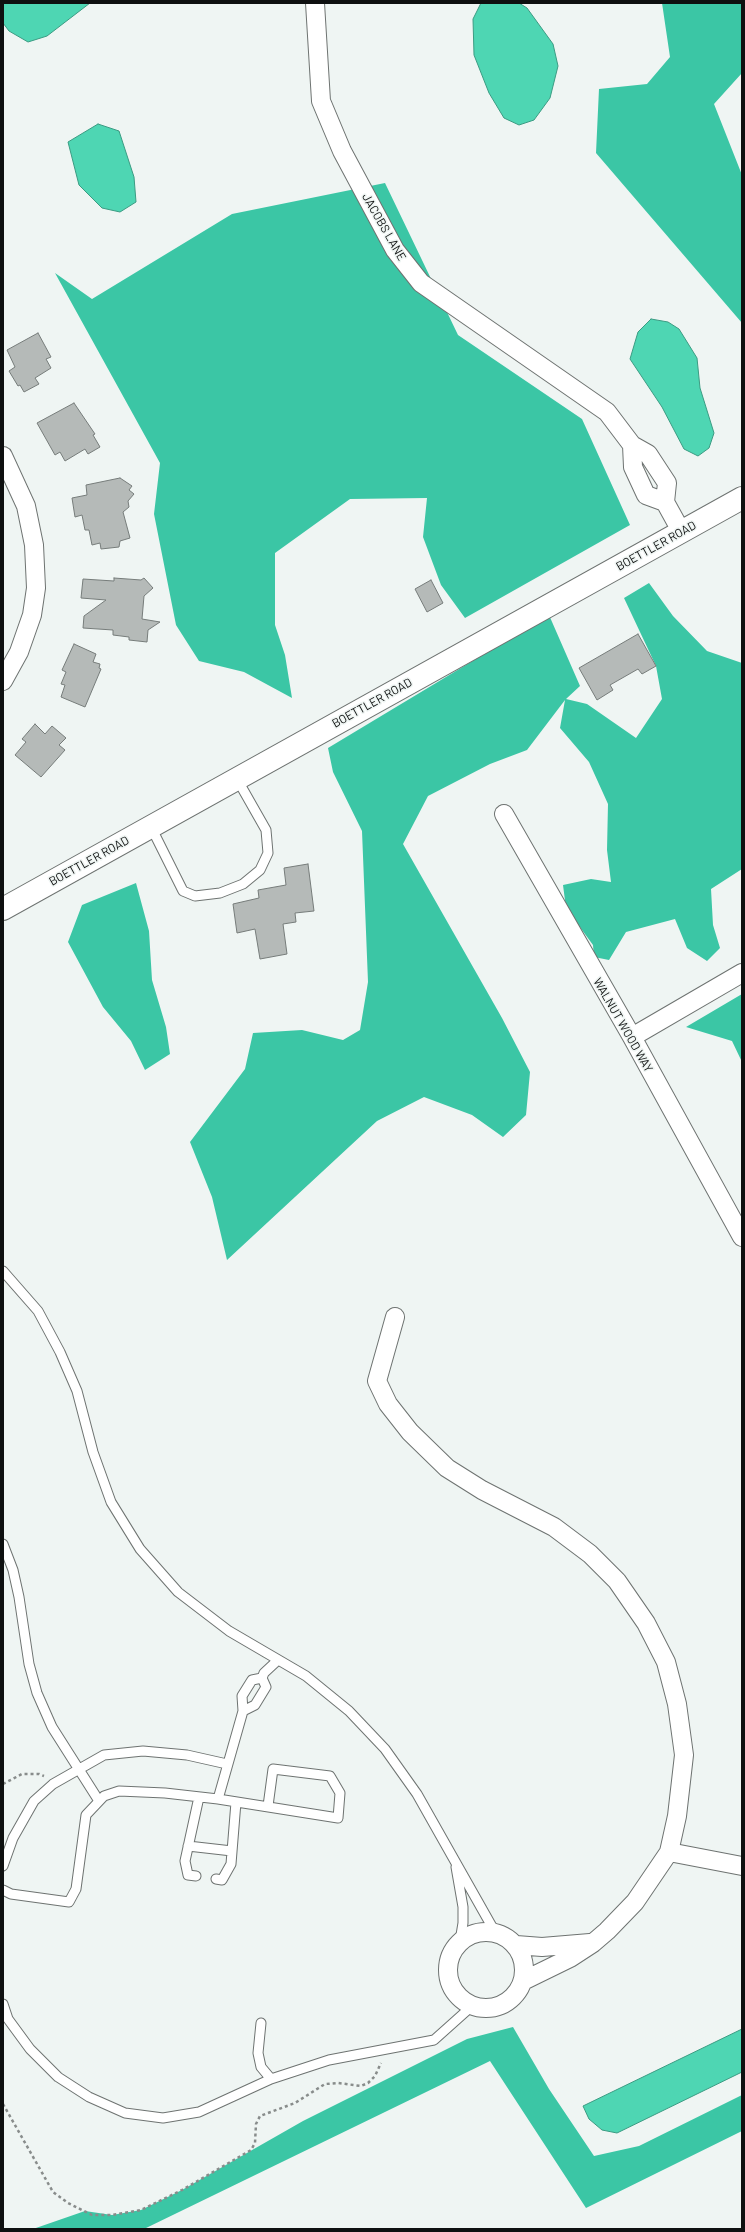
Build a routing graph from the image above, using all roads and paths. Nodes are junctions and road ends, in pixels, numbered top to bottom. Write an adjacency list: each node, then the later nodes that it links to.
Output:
1 (315, 3): 4 (street, JACOBS LANE)
2 (3, 456): 5 (street)
3 (742, 498): 4 (street, BOETTLER ROAD)
4 (681, 531): 6 (street, BOETTLER ROAD)
5 (3, 681)
6 (237, 779): 8 (street, BOETTLER ROAD); 8 (lane)
7 (504, 814): 11 (street, WALNUT WOOD WAY)
8 (151, 827): 9 (street, BOETTLER ROAD)
9 (3, 910)
10 (742, 973): 11 (street)
11 (632, 1037): 12 (street, WALNUT WOOD WAY)
12 (742, 1237)
13 (3, 1271): 16 (lane)
14 (395, 1317): 30 (street)
15 (3, 1544): 20 (lane)
16 (278, 1660): 17 (lane); 31 (lane)
17 (262, 1678): 18 (lane); 18 (lane)
18 (243, 1711): 19 (lane)
19 (227, 1764): 20 (lane); 24 (lane)
20 (77, 1769): 22 (lane); 25 (lane)
21 (3, 1784): 22 (path)
22 (53, 1784): 32 (lane)
23 (199, 1797): 24 (lane); 25 (lane); 28 (lane)
24 (218, 1800): 26 (lane)
25 (99, 1801): 36 (lane)
26 (236, 1802): 27 (lane); 29 (lane)
27 (268, 1806): 27 (lane)
28 (188, 1846): 29 (lane); 34 (lane)
29 (232, 1852): 35 (lane)
30 (669, 1852): 33 (street); 39 (street)
31 (454, 1858): 37 (lane); 38 (lane)
32 (3, 1866)
33 (742, 1866)
34 (196, 1876)
35 (216, 1879)
36 (3, 1890)
37 (495, 1932): 38 (street); 40 (street)
38 (460, 1942): 43 (street)
39 (593, 1943): 40 (street); 41 (street)
40 (516, 1945): 41 (street)
41 (523, 1981): 43 (street)
42 (3, 2004): 46 (lane)
43 (472, 2006): 45 (lane)
44 (261, 2023): 46 (lane)
45 (388, 2049): 46 (lane); 47 (path)
46 (270, 2079)
47 (3, 2104)

